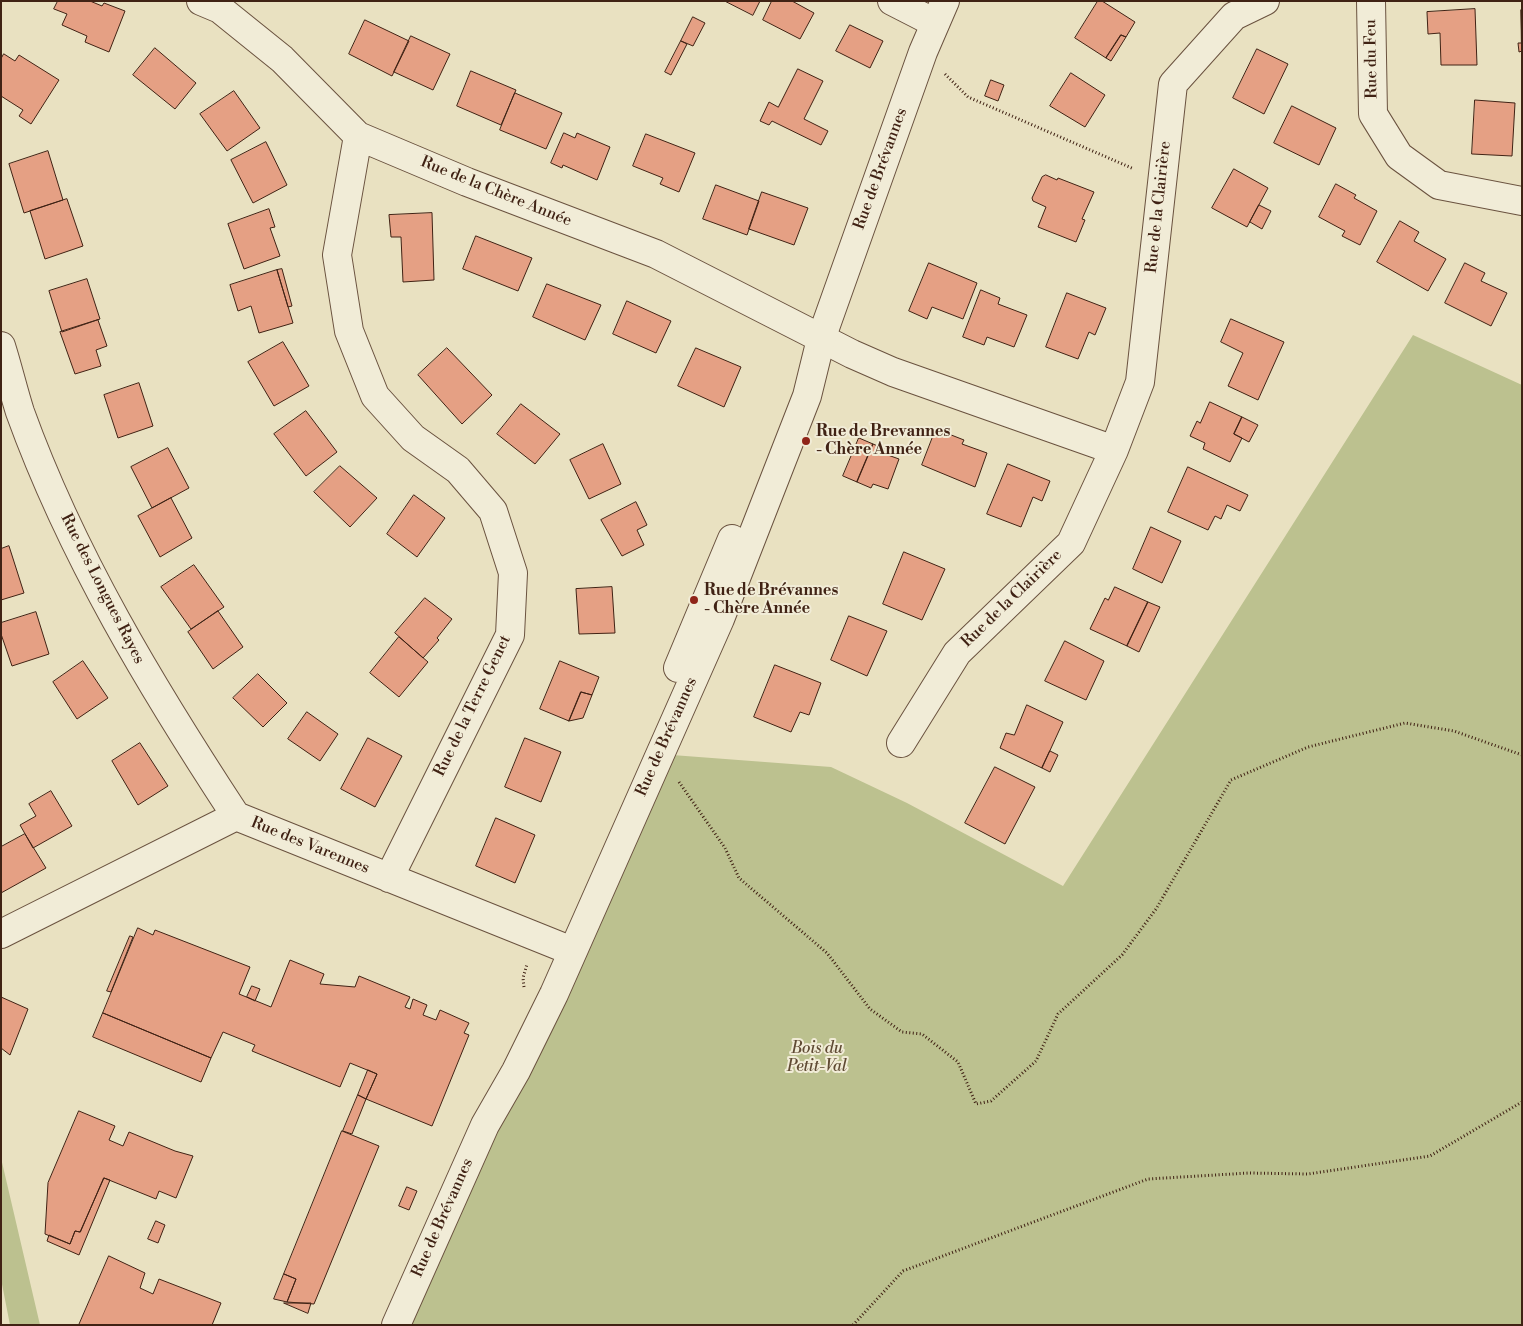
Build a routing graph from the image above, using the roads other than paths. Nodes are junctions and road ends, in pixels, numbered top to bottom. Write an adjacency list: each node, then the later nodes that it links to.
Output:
1 (201, 1): 6 (street, Rue de la Chère Année)
2 (892, 1): 5 (street)
3 (1265, 1): 10 (street, Rue de la Clairière)
4 (1371, 1): 7 (street, Rue du Feu)
5 (940, 12): 8 (street, Rue de Brévannes)
6 (358, 136): 8 (street, Rue de la Chère Année); 13 (street, Rue de la Terre Genet)
7 (1522, 202)
8 (821, 339): 10 (street); 15 (street, Rue de Brévannes); 15 (street, Rue de Brévannes)
9 (1, 346): 12 (street, Rue des Longues Rayes)
10 (1114, 450): 11 (street, Rue de la Clairière)
11 (901, 743)
12 (236, 816): 13 (street, Rue des Varennes); 14 (street, Rue des Varennes)
13 (389, 878): 15 (street, Rue des Varennes)
14 (1, 934)
15 (564, 948): 16 (street, Rue de Brévannes)
16 (399, 1318)

